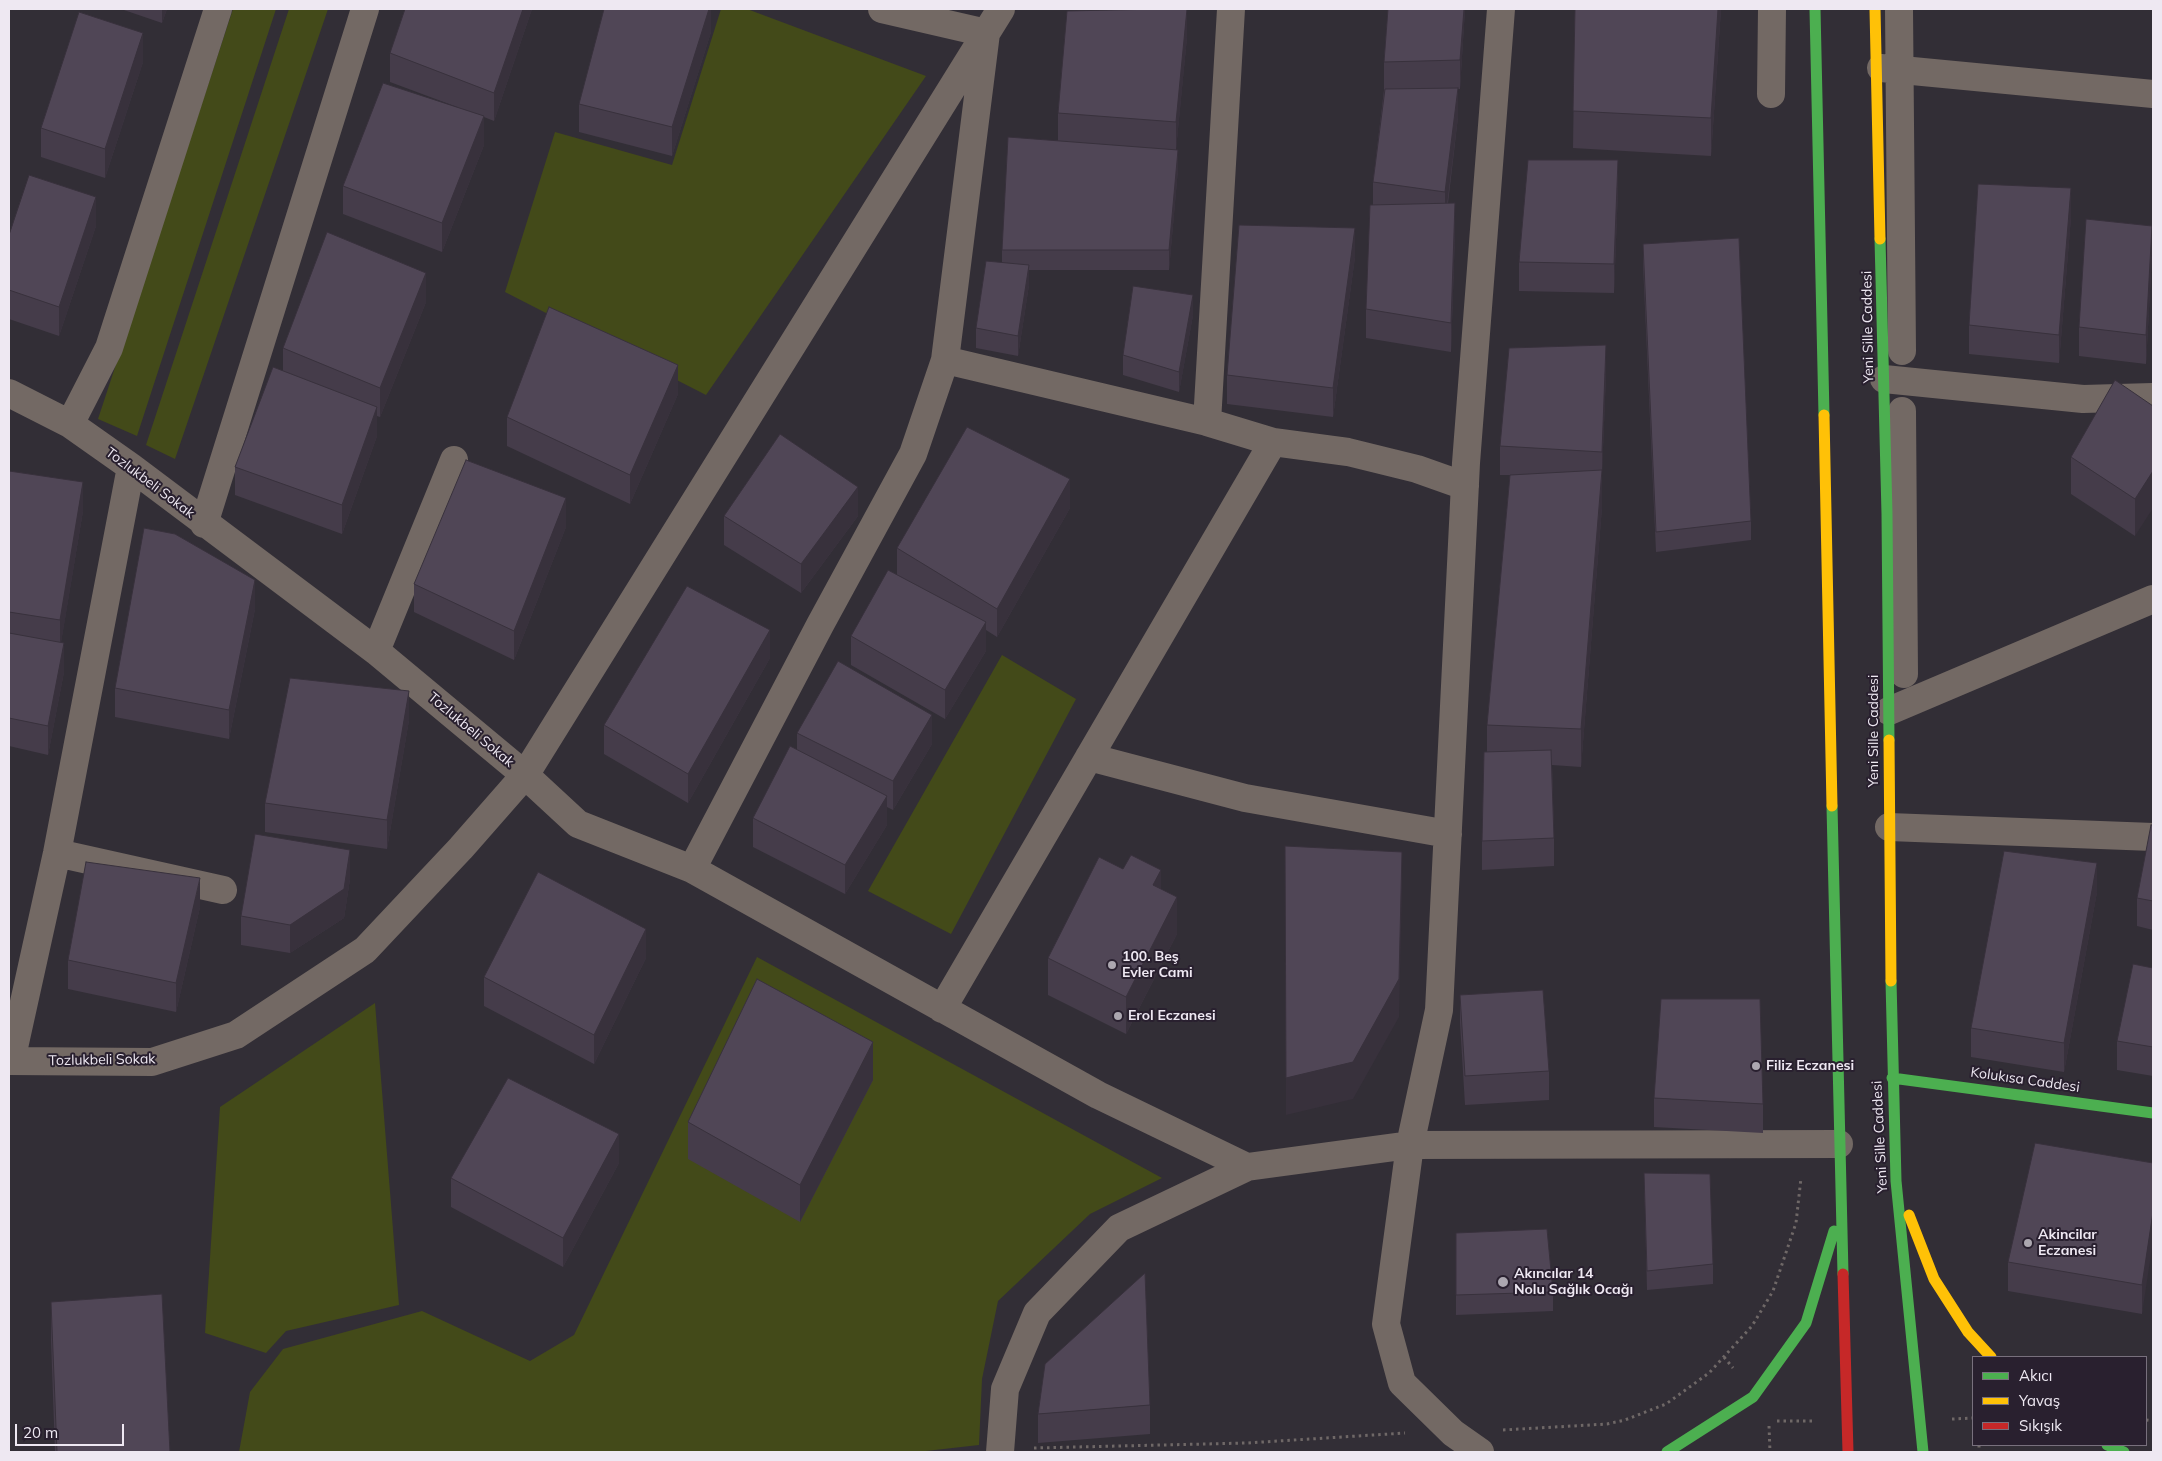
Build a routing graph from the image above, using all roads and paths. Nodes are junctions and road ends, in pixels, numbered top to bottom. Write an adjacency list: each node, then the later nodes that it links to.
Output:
1 (218, 9): 22 (street)
2 (365, 9): 27 (street)
3 (882, 9): 11 (street)
4 (1001, 9): 11 (street)
5 (1231, 9): 21 (street)
6 (1502, 9): 26 (street)
7 (1772, 9): 13 (street)
8 (1815, 9): 44 (main road)
9 (1875, 9): 12 (main road, Yeni Sille Caddesi)
10 (1899, 9): 15 (street)
11 (986, 33): 16 (street); 33 (street)
12 (1876, 68): 14 (street); 17 (main road, Yeni Sille Caddesi)
13 (1771, 94)
14 (2153, 94)
15 (1902, 351)
16 (945, 360): 21 (street); 38 (street)
17 (1884, 379): 19 (street); 31 (main road, Yeni Sille Caddesi)
18 (9, 393): 22 (street, Tozlukbeli Sokak)
19 (2153, 398)
20 (1902, 411): 30 (street)
21 (1207, 422): 23 (street)
22 (70, 424): 25 (street, Tozlukbeli Sokak)
23 (1273, 442): 26 (street); 32 (street)
24 (454, 460): 29 (street)
25 (131, 467): 27 (street, Tozlukbeli Sokak); 37 (street)
26 (1465, 486): 35 (street)
27 (204, 524): 29 (street, Tozlukbeli Sokak)
28 (2153, 599): 31 (street)
29 (376, 651): 33 (street, Tozlukbeli Sokak)
30 (1904, 674)
31 (1889, 710): 34 (main road, Yeni Sille Caddesi)
32 (1089, 757): 35 (street); 40 (street)
33 (525, 775): 38 (street); 41 (street, Tozlukbeli Sokak)
34 (1888, 827): 36 (street); 42 (main road, Yeni Sille Caddesi)
35 (1448, 834): 45 (street)
36 (2153, 837)
37 (57, 853): 39 (street); 41 (street)
38 (692, 869): 40 (street)
39 (223, 890)
40 (942, 1009): 47 (street)
41 (10, 1061)
42 (1892, 1078): 43 (main road, Kolukısa Caddesi); 48 (main road, Yeni Sille Caddesi)
43 (2153, 1113)
44 (1839, 1144): 46 (street); 49 (main road)
45 (1410, 1145): 46 (street); 47 (street); 52 (street)
46 (1805, 1145): 52 (path)
47 (1248, 1167): 54 (street)
48 (1896, 1181): 50 (main road); 59 (main road, Yeni Sille Caddesi)
49 (1841, 1208): 56 (main road); 58 (main road)
50 (1990, 1356)
51 (1768, 1421): 57 (path)
52 (1453, 1433): 54 (path); 55 (street)
53 (2109, 1446): 60 (main road)
54 (1000, 1451)
55 (1480, 1452)
56 (1668, 1452)
57 (1770, 1452)
58 (1848, 1452)
59 (1923, 1452)
60 (2124, 1452)

